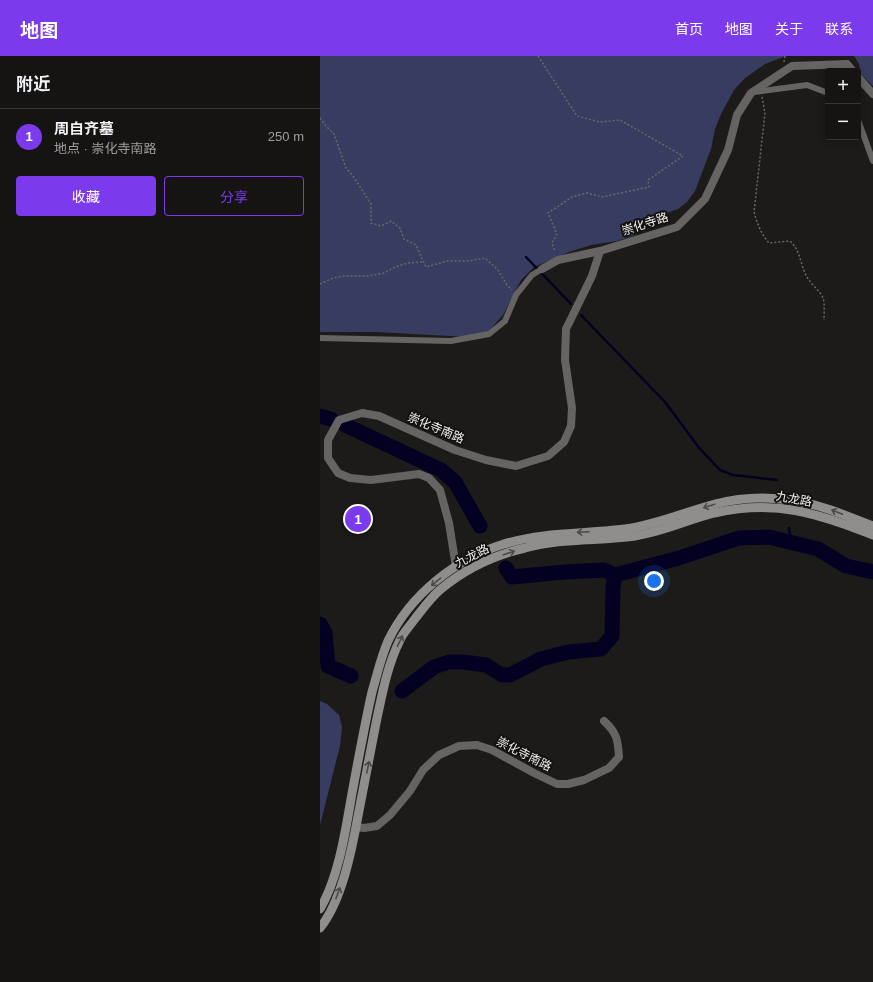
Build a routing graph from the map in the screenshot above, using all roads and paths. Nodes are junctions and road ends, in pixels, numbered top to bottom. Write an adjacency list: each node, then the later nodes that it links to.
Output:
1 (538, 56): 12 (path)
2 (850, 68): 6 (street, 崇化寺路)
3 (861, 81): 7 (street)
4 (761, 91): 5 (street); 6 (street); 17 (path)
5 (825, 92)
6 (751, 93): 11 (street, 崇化寺路)
7 (873, 94)
8 (320, 118): 13 (path)
9 (861, 128): 10 (street)
10 (873, 161)
11 (600, 251): 12 (street, 崇化寺路); 21 (street, 崇化寺南路)
12 (558, 260): 14 (street, 崇化寺路)
13 (424, 262): 15 (path); 16 (path)
14 (539, 271): 16 (street)
15 (320, 284)
16 (516, 295): 18 (street)
17 (824, 320)
18 (320, 338)
19 (873, 526): 21 (main road, 九龙路, one-way to 21)
20 (873, 535): 23 (main road, 九龙路, one-way to 20)
21 (456, 567): 24 (main road, 九龙路, one-way to 24)
22 (604, 721): 23 (street, 崇化寺南路)
23 (356, 827): 25 (main road, 九龙路, one-way to 23)
24 (320, 909)
25 (320, 928)

